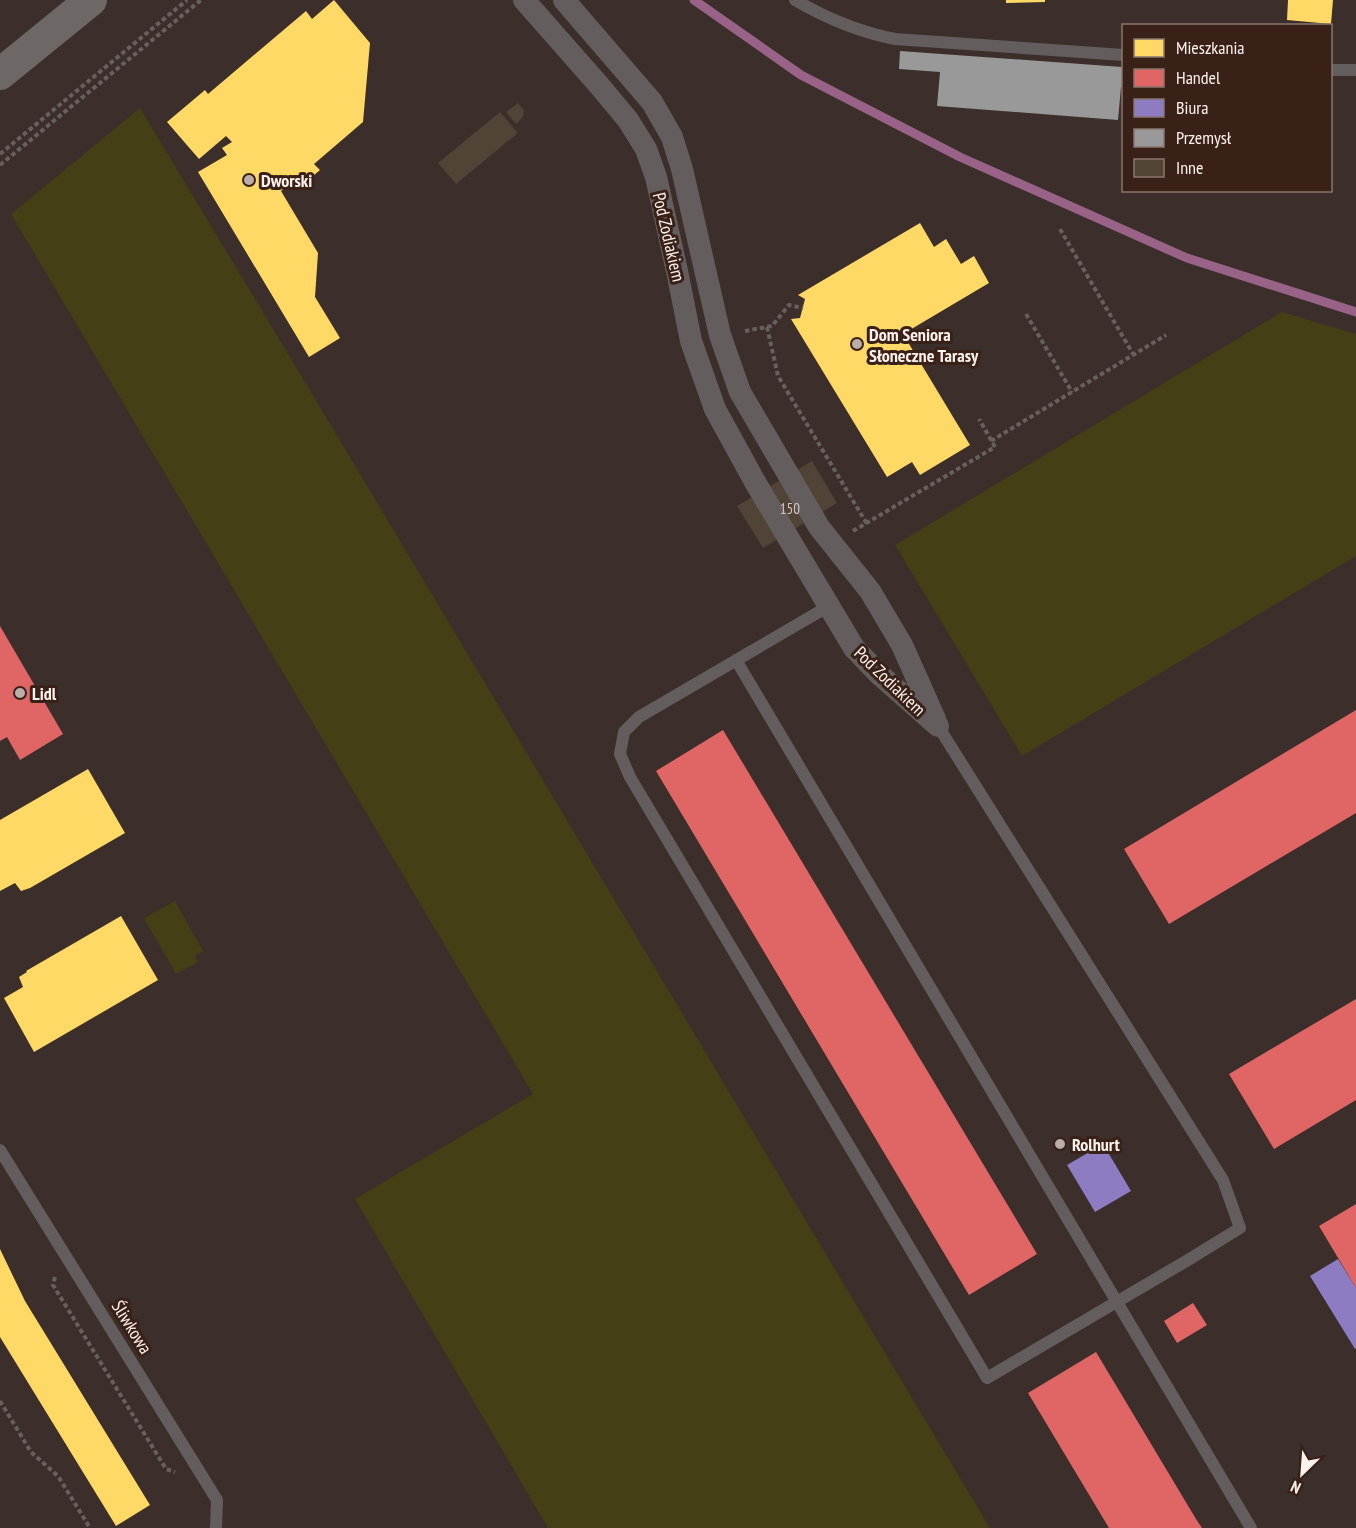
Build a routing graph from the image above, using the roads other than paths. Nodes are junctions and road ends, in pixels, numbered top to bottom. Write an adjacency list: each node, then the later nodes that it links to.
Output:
1 (91, 0): 8 (street)
2 (524, 0): 9 (street, Pod Zodiakiem)
3 (564, 0): 11 (street, Pod Zodiakiem)
4 (795, 0): 5 (lane)
5 (1122, 56)
6 (1332, 70): 7 (lane)
7 (1356, 70)
8 (0, 74)
9 (829, 606): 10 (lane); 11 (street, Pod Zodiakiem)
10 (736, 660): 13 (lane); 13 (lane)
11 (938, 726): 13 (lane)
12 (0, 1150): 14 (lane, Śliwkowa)
13 (1116, 1302): 15 (lane)
14 (216, 1528)
15 (1251, 1528)

